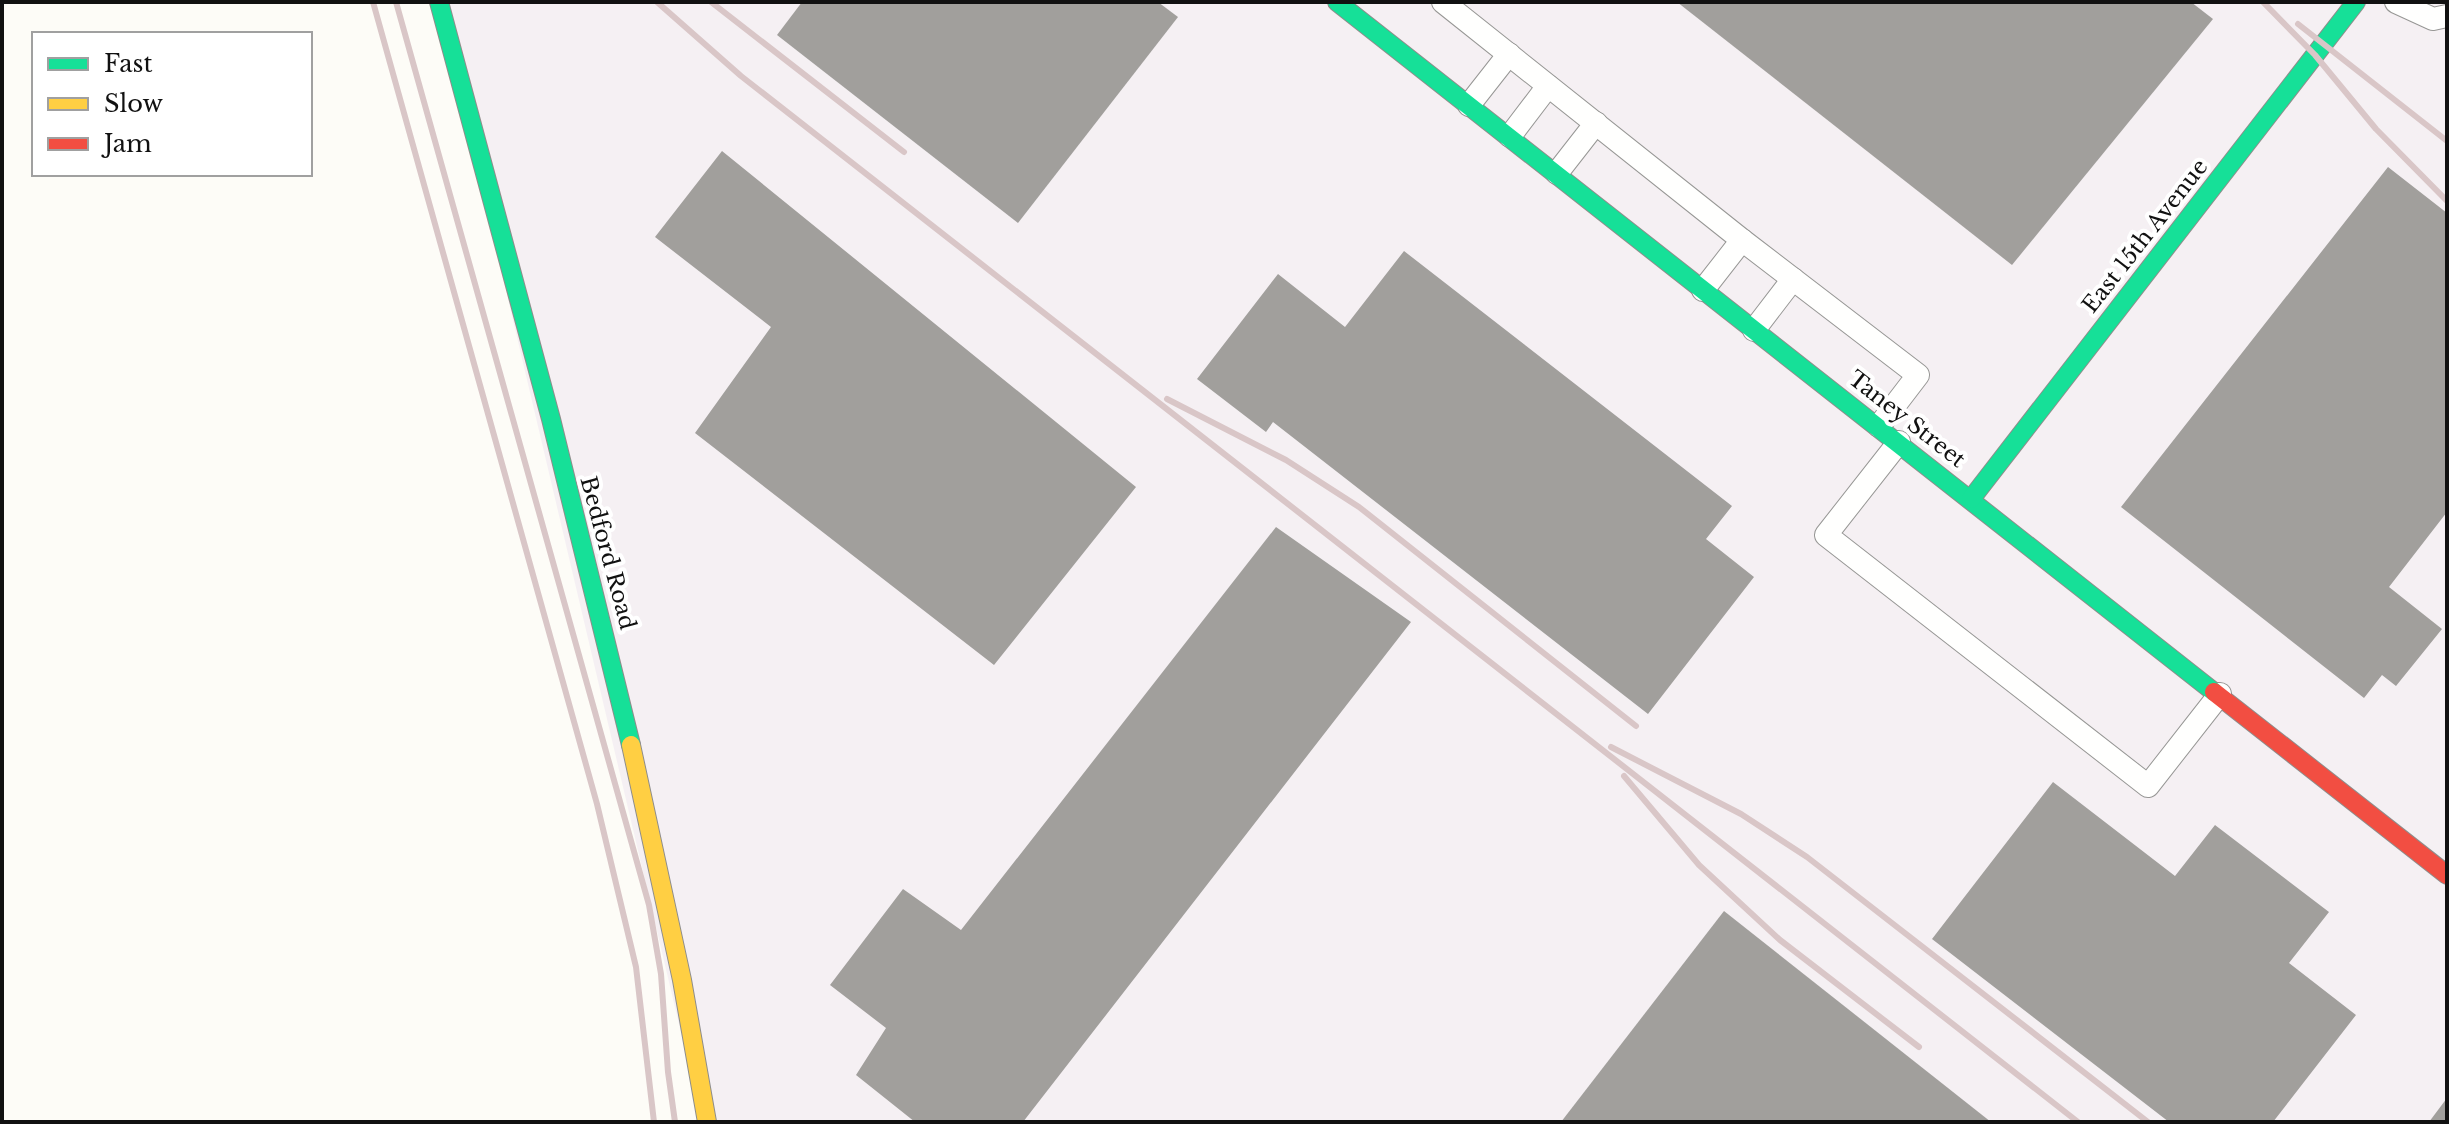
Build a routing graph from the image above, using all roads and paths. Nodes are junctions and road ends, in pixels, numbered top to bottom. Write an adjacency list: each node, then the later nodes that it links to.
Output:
1 (439, 2): 22 (street, Bedford Road)
2 (1337, 2): 9 (street, Taney Street)
3 (1443, 2): 7 (lane)
4 (2356, 2): 19 (street, East 15th Avenue)
5 (2396, 2): 6 (lane)
6 (2447, 16)
7 (1509, 54): 8 (lane); 9 (lane)
8 (1548, 86): 10 (lane); 11 (lane)
9 (1469, 105): 11 (street, Taney Street)
10 (1596, 123): 12 (lane); 13 (lane)
11 (1510, 136): 12 (street, Taney Street)
12 (1557, 173): 15 (street, Taney Street)
13 (1742, 240): 14 (lane); 15 (lane)
14 (1793, 279): 16 (lane); 17 (lane)
15 (1703, 290): 16 (street, Taney Street)
16 (1754, 330): 17 (street, Taney Street)
17 (1879, 426): 18 (street, Taney Street)
18 (1899, 442): 19 (street, Taney Street); 20 (lane)
19 (1971, 499): 20 (street, Taney Street)
20 (2220, 694): 21 (street, Taney Street)
21 (2447, 875)
22 (707, 1122)

